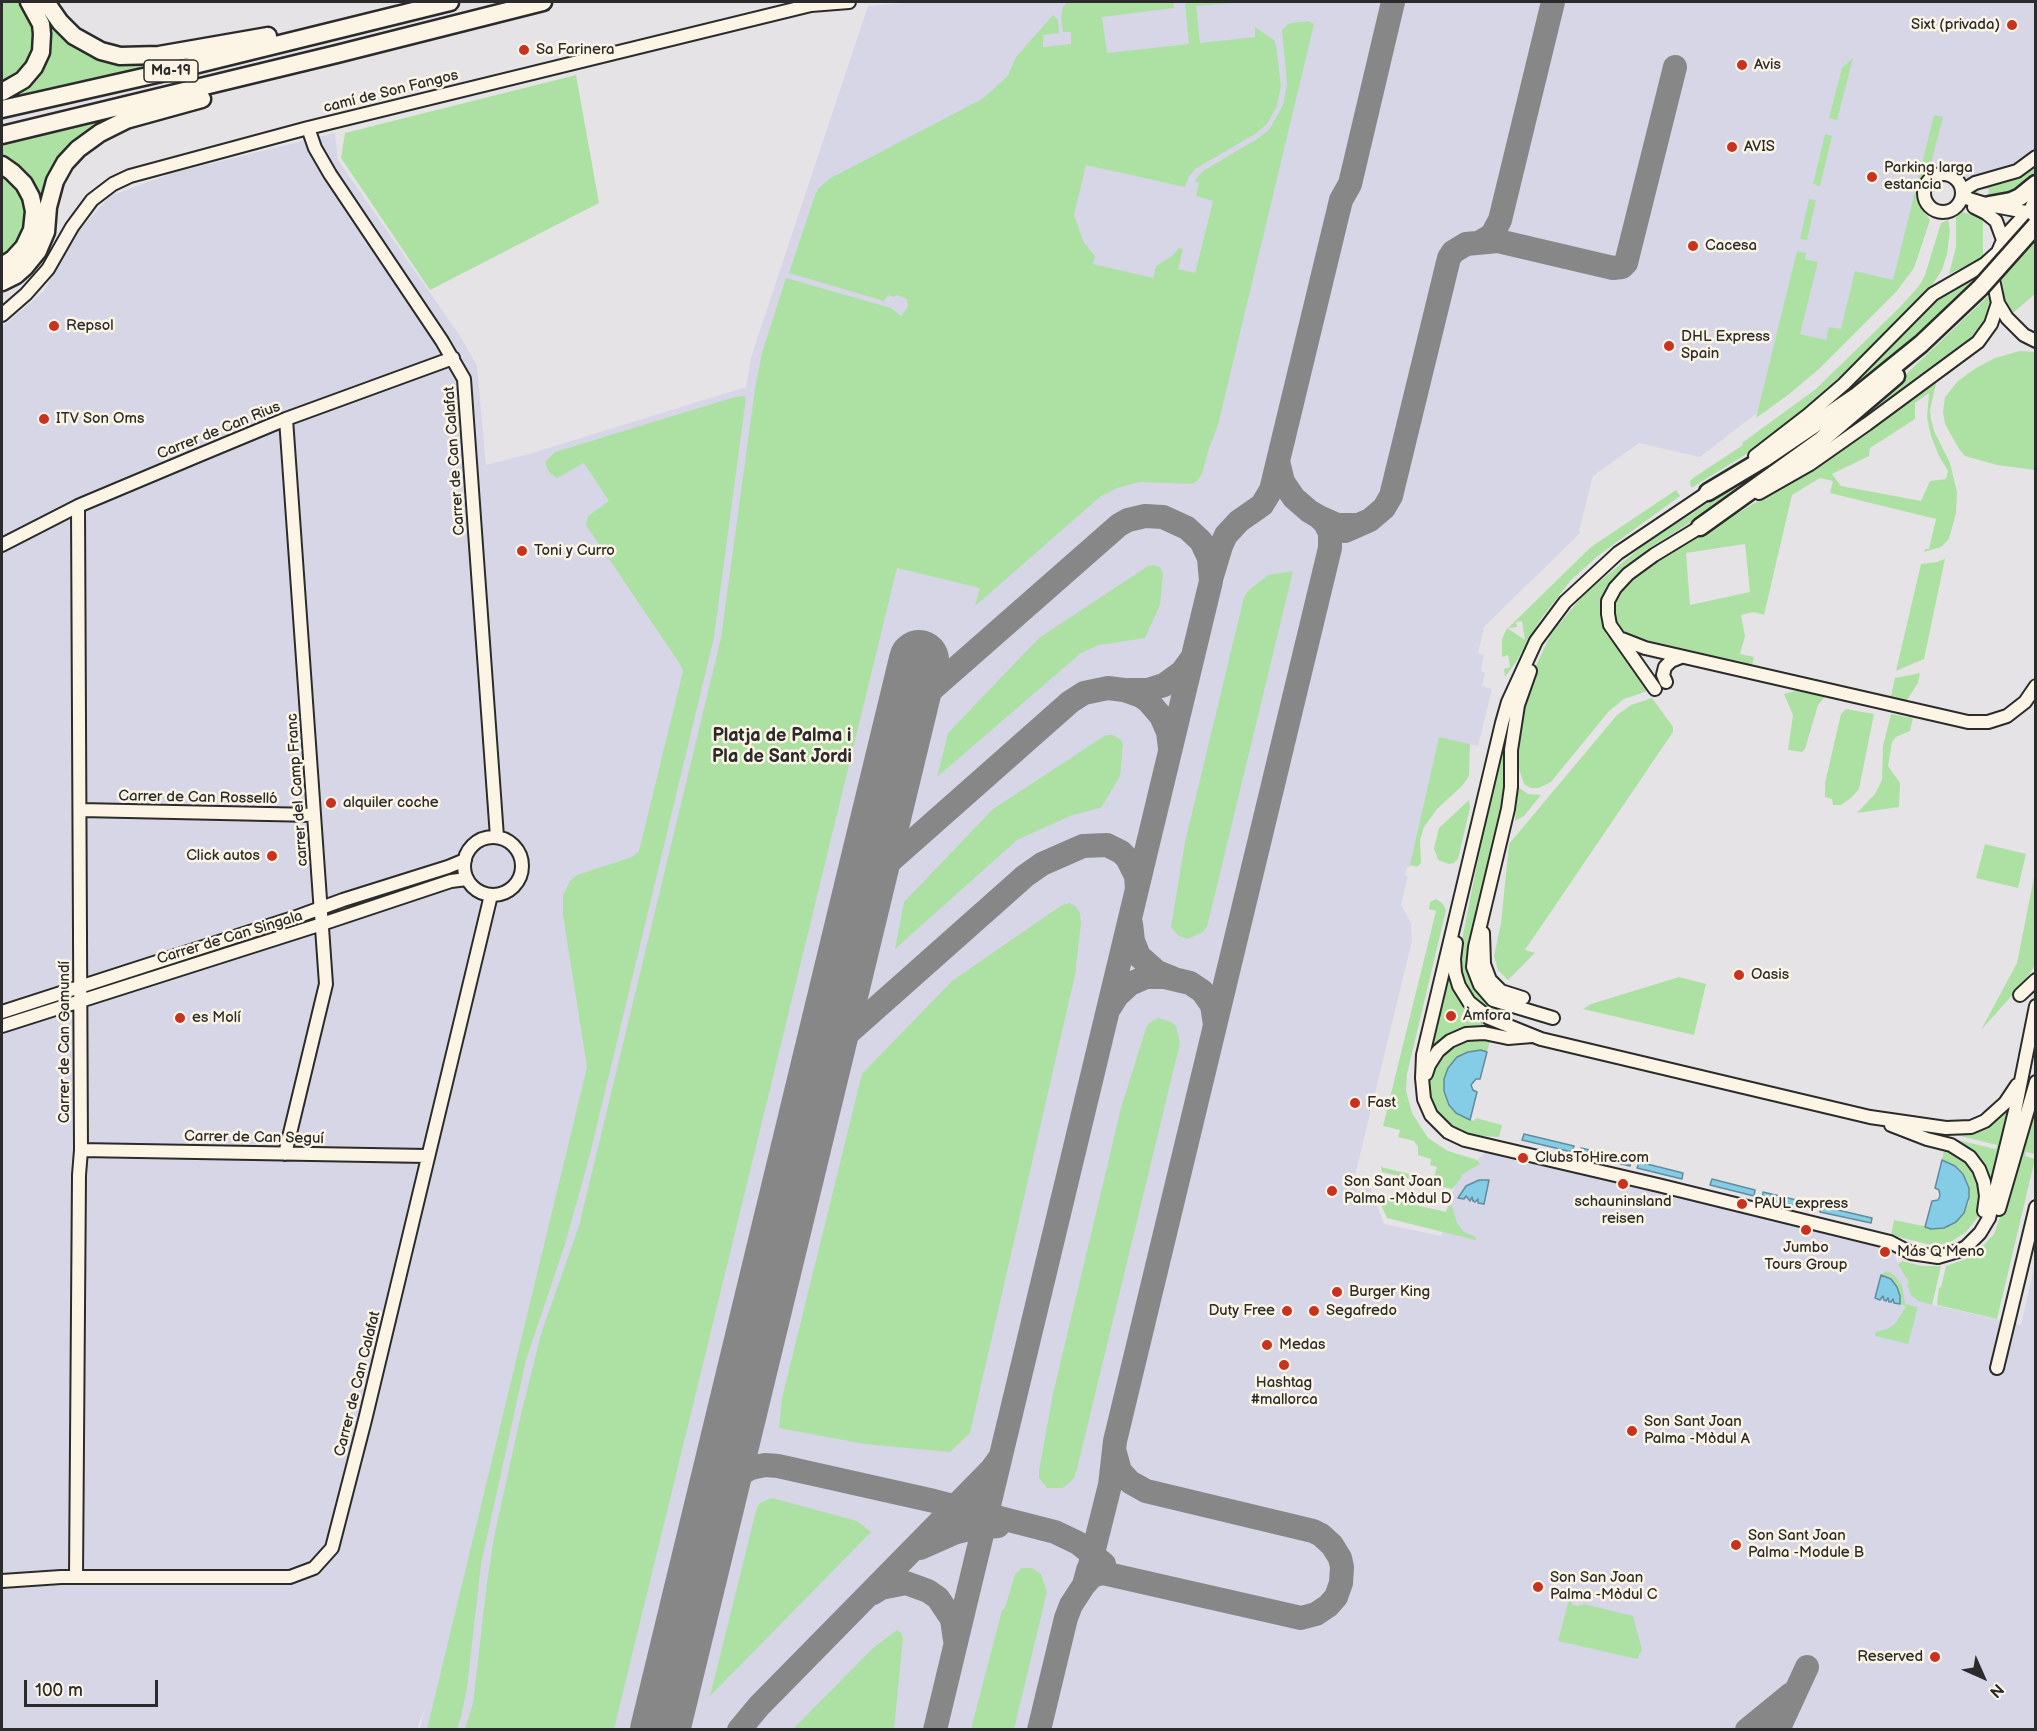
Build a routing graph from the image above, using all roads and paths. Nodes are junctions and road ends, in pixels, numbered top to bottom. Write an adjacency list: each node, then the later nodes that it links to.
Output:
1 (29, 2): 8 (highway)
2 (46, 2): 6 (highway)
3 (450, 2): 6 (highway, Ma-19)
4 (543, 2): 7 (highway, Ma-19)
5 (849, 2): 10 (street, camí de Son Fangos)
6 (340, 28): 9 (highway, Ma-19)
7 (337, 54): 11 (highway, Ma-19); 24 (highway)
8 (2, 92)
9 (2, 109)
10 (308, 128): 26 (street, camí de Son Fangos); 29 (street, Carrer de Can Calafat)
11 (2, 135)
12 (2036, 157): 15 (street)
13 (2, 165): 23 (highway)
14 (1955, 178): 15 (street); 17 (street); 19 (street)
15 (1975, 183): 17 (street)
16 (2036, 184): 18 (highway)
17 (1962, 192): 18 (street); 19 (street)
18 (1989, 205): 20 (street)
19 (1956, 207): 21 (street)
20 (2034, 213): 21 (street); 27 (highway, bridge)
21 (2003, 240): 22 (street)
22 (1996, 254): 25 (street); 31 (street)
23 (2, 266)
24 (2, 282)
25 (1998, 303): 28 (street); 33 (street)
26 (2, 315)
27 (1947, 320): 31 (highway); 33 (highway)
28 (2036, 341)
29 (453, 358): 30 (street, Carrer de Can Rius); 41 (street, Carrer de Can Calafat)
30 (286, 419): 32 (street, Carrer de Can Rius); 40 (street, carrer del Camp Franc)
31 (1708, 492): 36 (street)
32 (78, 506): 34 (street, Carrer de Can Rius); 39 (street, Carrer de Can Gamundí)
33 (1700, 527): 35 (street)
34 (2, 545)
35 (1621, 639): 37 (street); 37 (street)
36 (1536, 641): 44 (street); 47 (street)
37 (1681, 657): 38 (street)
38 (2036, 686)
39 (81, 810): 40 (street, Carrer de Can Rosselló); 50 (street, Carrer de Can Gamundí)
40 (314, 815): 46 (street, carrer del Camp Franc)
41 (497, 837): 42 (street); 45 (street)
42 (465, 860): 43 (street); 46 (street, Carrer de Can Singala)
43 (467, 879): 45 (street); 48 (street, Carrer de Can Singala)
44 (1464, 881): 57 (street); 60 (street)
45 (491, 895): 64 (street, Carrer de Can Calafat)
46 (322, 908): 48 (street, carrer del Camp Franc); 50 (street, Carrer de Can Singala)
47 (1483, 920): 52 (street); 57 (street)
48 (322, 924): 53 (street, Carrer de Can Singala); 63 (street, carrer del Camp Franc)
49 (2036, 980): 51 (street)
50 (79, 987): 53 (street, Carrer de Can Gamundí); 55 (street, Carrer de Can Singala)
51 (2020, 995)
52 (1522, 998)
53 (79, 1001): 56 (street, Carrer de Can Singala); 62 (street, Carrer de Can Gamundí)
54 (2036, 1006): 58 (street)
55 (2, 1012)
56 (2, 1026)
57 (1533, 1036): 60 (street); 61 (street)
58 (2021, 1079): 61 (street); 67 (street)
59 (2036, 1082): 66 (street)
60 (1423, 1091): 66 (street)
61 (1870, 1118): 67 (street)
62 (81, 1150): 63 (street, Carrer de Can Seguí); 69 (street, Carrer de Can Gamundí)
63 (285, 1154): 64 (street, Carrer de Can Seguí)
64 (427, 1156): 69 (street, Carrer de Can Calafat)
65 (2036, 1207): 68 (street)
66 (1915, 1254): 67 (street)
67 (1929, 1257)
68 (1997, 1368)
69 (76, 1577): 70 (street, Carrer de Can Calafat)
70 (2, 1581)

